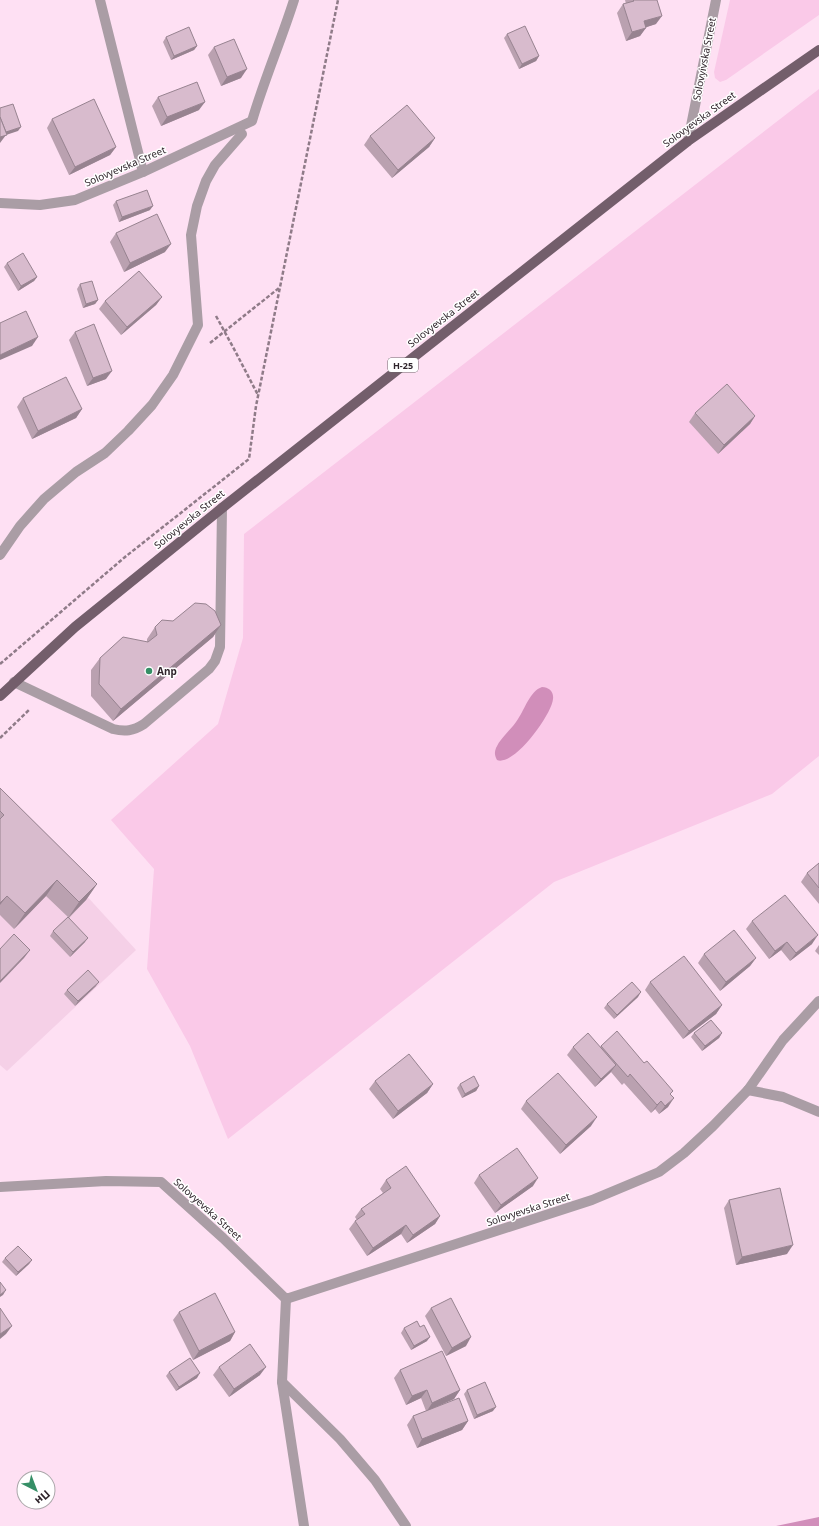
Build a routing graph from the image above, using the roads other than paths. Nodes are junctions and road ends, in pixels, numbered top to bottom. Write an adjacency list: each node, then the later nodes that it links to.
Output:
1 (100, 0): 7 (street)
2 (294, 0): 7 (street, Solovyevska Street)
3 (716, 0): 6 (street, Solovyivska Street)
4 (819, 50): 6 (main road, Solovyevska Street / Н-25)
5 (242, 134): 10 (street)
6 (688, 141): 9 (main road, Solovyevska Street / Н-25)
7 (144, 172): 8 (street, Solovyevska Street)
8 (0, 203)
9 (222, 508): 11 (main road, Solovyevska Street / Н-25); 11 (street)
10 (0, 555)
11 (14, 682): 12 (main road, Solovyevska Street / Н-25)
12 (0, 696)
13 (819, 1001): 14 (street, Solovyevska Street)
14 (748, 1090): 15 (street); 17 (street, Solovyevska Street)
15 (819, 1112)
16 (0, 1187): 17 (street, Solovyevska Street)
17 (286, 1299): 18 (street)
18 (282, 1382): 19 (street); 20 (street)
19 (304, 1526)
20 (406, 1526)

